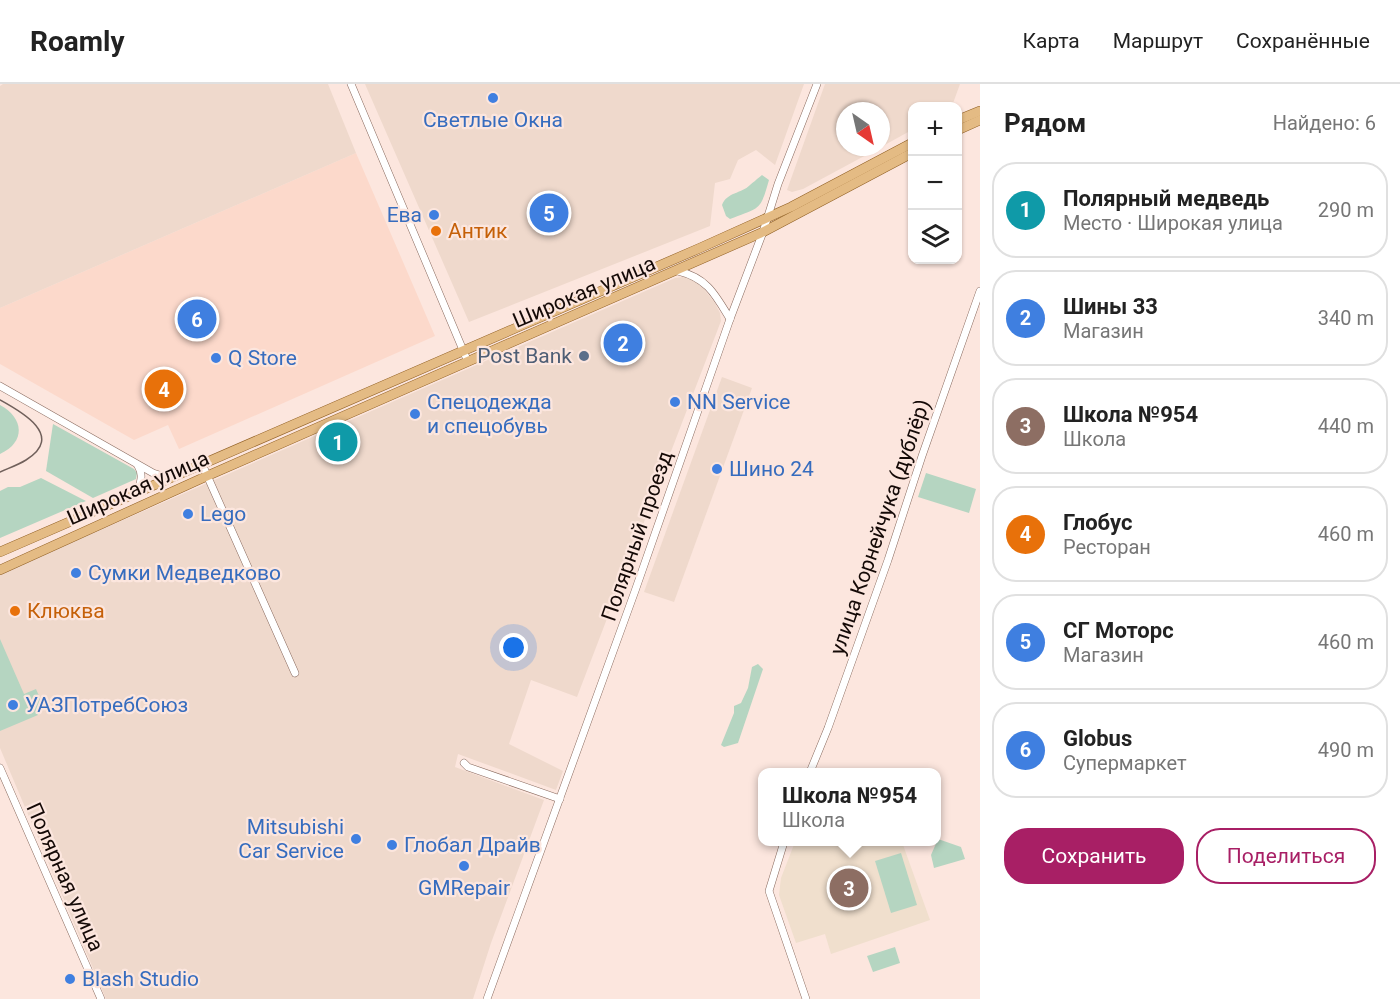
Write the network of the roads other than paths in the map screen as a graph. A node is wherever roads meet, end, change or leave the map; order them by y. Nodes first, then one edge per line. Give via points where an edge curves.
1 (351, 84) edge
2 (817, 84) edge
3 (980, 111) edge
4 (962, 118) edge
5 (980, 120) edge
6 (962, 128) edge
7 (908, 145) edge
8 (908, 155) edge
9 (767, 217) junction
10 (763, 232) junction
11 (674, 259) junction
12 (678, 271) junction
13 (980, 291) edge
14 (730, 319) junction
15 (501, 333) junction
16 (508, 344) junction
17 (463, 349) junction
18 (468, 362) junction
19 (0, 386) edge
20 (137, 464) junction
21 (202, 464) junction
22 (207, 476) junction
23 (170, 478) junction
24 (123, 498) junction
25 (0, 552) edge
26 (0, 570) edge
27 (295, 673) dead end
28 (464, 763) dead end
29 (0, 768) edge
30 (812, 768) edge
31 (560, 799) junction
32 (783, 846) edge
33 (101, 999) edge
34 (487, 999) edge
35 (806, 999) edge

1 - 17 street
2 - 9 street, Полярный проезд
3 - 4 main road
5 - 6 main road
7 - 9 main road, Широкая улица
8 - 10 main road, Широкая улица
9 - 10 street, Полярный проезд
9 - 11 main road, Широкая улица
10 - 12 main road, Широкая улица
10 - 14 street, Полярный проезд
11 - 12 main road via 680,262
11 - 15 main road, Широкая улица
12 - 14 street via 701,279
12 - 16 main road, Широкая улица
13 - 30 street, улица Корнейчука (дублёр)
14 - 31 street, Полярный проезд
15 - 16 main road via 497,340
15 - 17 main road, Широкая улица
16 - 18 main road, Широкая улица
17 - 18 street
17 - 21 main road, Широкая улица
18 - 22 main road, Широкая улица
19 - 20 street
20 - 23 street
20 - 24 street via 142,472 139,488
21 - 22 street
21 - 23 main road, Широкая улица
22 - 26 main road, Широкая улица
22 - 27 street
23 - 24 main road, Широкая улица
24 - 25 main road, Широкая улица
28 - 31 street
29 - 33 street, Полярная улица
31 - 34 street, Полярный проезд
32 - 35 street via 769,891

